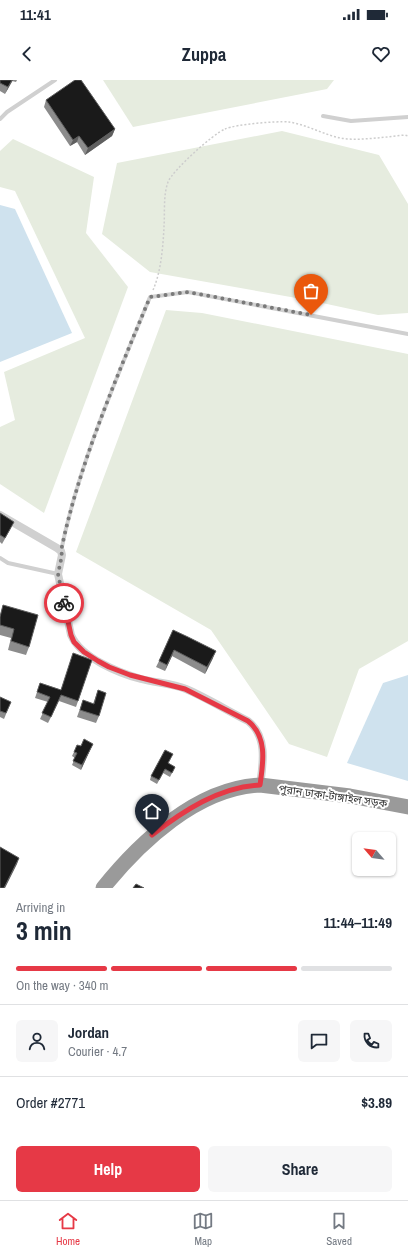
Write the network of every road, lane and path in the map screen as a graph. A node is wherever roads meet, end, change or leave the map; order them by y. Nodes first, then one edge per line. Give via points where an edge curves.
1 (55, 80) edge
2 (323, 116) dead end
3 (408, 117) edge
4 (0, 119) edge
5 (408, 136) edge
6 (150, 297) junction
7 (408, 334) edge
8 (0, 515) edge
9 (61, 551) junction
10 (0, 558) edge
11 (58, 574) junction
12 (260, 785) junction
13 (408, 807) edge
14 (103, 888) edge

1 - 4 lane
2 - 3 lane via 351,120
5 - 6 path via 346,138 288,122 258,123 225,129 192,153 168,181 159,264
6 - 7 lane via 188,292
6 - 9 lane via 99,424
8 - 9 street
9 - 11 street
10 - 11 lane via 8,563
11 - 12 street via 71,635 84,652 120,672 185,689 255,726 264,762
12 - 13 highway, পুরান ঢাকা-টাঙ্গাইল সড়ক via 350,796
12 - 14 highway, পুরান ঢাকা-টাঙ্গাইল সড়ক via 245,786 212,797 166,824 137,849

